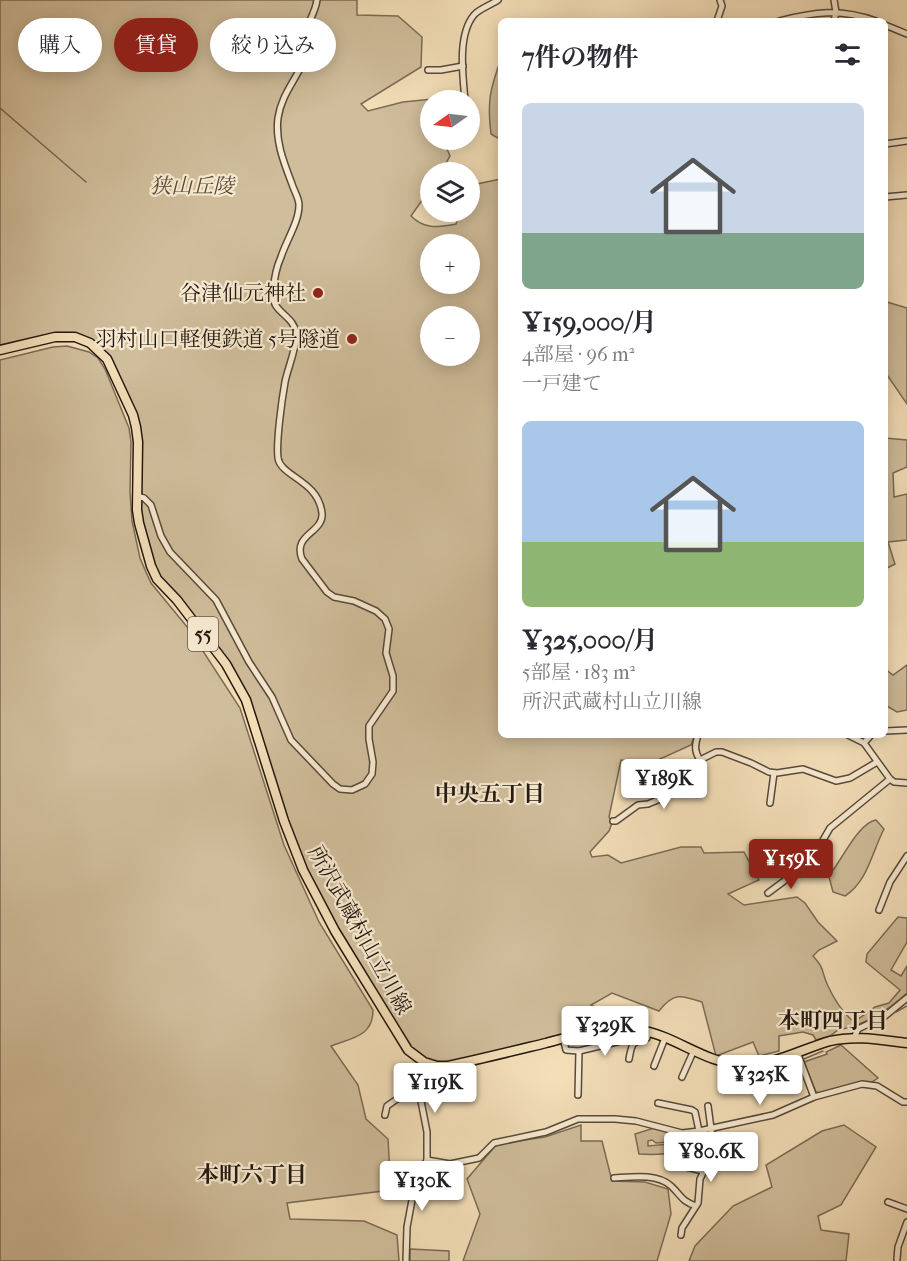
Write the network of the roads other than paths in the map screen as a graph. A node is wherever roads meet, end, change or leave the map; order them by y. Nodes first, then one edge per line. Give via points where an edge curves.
1 (317, 0) edge
2 (498, 0) edge
3 (720, 0) edge
4 (834, 0) edge
5 (836, 12) junction
6 (718, 18) edge
7 (791, 18) edge
8 (835, 18) edge
9 (866, 18) edge
10 (888, 26) edge
11 (907, 34) edge
12 (463, 66) junction
13 (428, 70) dead end
14 (464, 90) edge
15 (907, 141) edge
16 (888, 144) edge
17 (907, 195) edge
18 (888, 197) edge
19 (0, 350) edge
20 (137, 496) junction
21 (907, 730) edge
22 (888, 731) edge
23 (697, 738) edge
24 (854, 738) edge
25 (868, 738) edge
26 (864, 743) junction
27 (700, 760) junction
28 (877, 762) junction
29 (774, 773) junction
30 (890, 779) junction
31 (907, 783) edge
32 (770, 803) dead end
33 (613, 821) dead end
34 (907, 856) edge
35 (768, 893) dead end
36 (879, 910) dead end
37 (907, 998) edge
38 (631, 1029) junction
39 (648, 1032) junction
40 (563, 1038) junction
41 (665, 1038) junction
42 (854, 1038) junction
43 (907, 1044) edge
44 (694, 1050) junction
45 (579, 1051) junction
46 (797, 1052) junction
47 (629, 1059) dead end
48 (437, 1066) junction
49 (654, 1066) dead end
50 (682, 1077) dead end
51 (421, 1092) junction
52 (578, 1095) dead end
53 (814, 1097) junction
54 (907, 1102) edge
55 (658, 1103) dead end
56 (708, 1106) dead end
57 (385, 1116) dead end
58 (711, 1129) junction
59 (699, 1131) junction
60 (427, 1160) junction
61 (678, 1165) dead end
62 (703, 1171) junction
63 (614, 1178) dead end
64 (888, 1202) dead end
65 (696, 1206) junction
66 (907, 1209) edge
67 (907, 1222) edge
68 (681, 1235) dead end
69 (897, 1259) dead end
70 (406, 1261) edge

1 - 20 street via 304,36 304,62 284,96 278,123 280,150 299,205 279,262 272,298 275,307 294,326 296,337 285,382 278,457 284,469 312,490 322,512 318,525 300,543 302,558 327,592 376,611 389,629 386,654 394,687 369,726 373,769 364,784 352,790 336,787 298,749 216,600 171,552 151,505
2 - 12 street via 474,14 464,39
3 - 6 street
4 - 5 street
5 - 7 street
5 - 8 street
5 - 9 street
10 - 11 street
12 - 13 street
12 - 14 street
15 - 16 street
17 - 18 street
19 - 20 main road, 所沢武蔵村山立川線 / 55 via 64,336 90,342 99,350 114,373 136,427
20 - 48 main road, 所沢武蔵村山立川線 / 55 via 139,523 158,579 226,664 246,700 284,822 303,870 335,931 408,1050
21 - 22 street
23 - 27 street via 695,748
24 - 26 street
25 - 26 street
26 - 28 street
27 - 29 street via 719,752
27 - 33 street via 660,799
28 - 29 street via 841,781 803,769
28 - 30 street
29 - 32 street
30 - 31 street
30 - 35 street via 825,833 811,861
34 - 36 street via 890,882
37 - 42 street via 885,1016 862,1026
38 - 39 main road
38 - 40 main road via 603,1029
38 - 45 street via 629,1039
39 - 41 main road
39 - 47 street via 647,1038 634,1041
40 - 45 street via 566,1050
40 - 48 main road
41 - 44 main road
41 - 49 street
42 - 43 main road
42 - 46 main road
44 - 46 main road via 744,1065
44 - 50 street
45 - 52 street
46 - 53 street
48 - 51 street
51 - 57 street via 397,1099 387,1106
51 - 60 street via 428,1132
53 - 54 street via 869,1084
53 - 58 street via 778,1114
55 - 59 street via 695,1112
56 - 58 street
58 - 59 street
58 - 62 street via 714,1151
59 - 60 street via 682,1133 647,1123 578,1119 546,1132 494,1143 479,1158 450,1164
60 - 70 street via 416,1184 407,1227
61 - 62 street
62 - 65 street
63 - 65 street via 665,1181 683,1201
64 - 66 street
65 - 68 street
67 - 69 street

